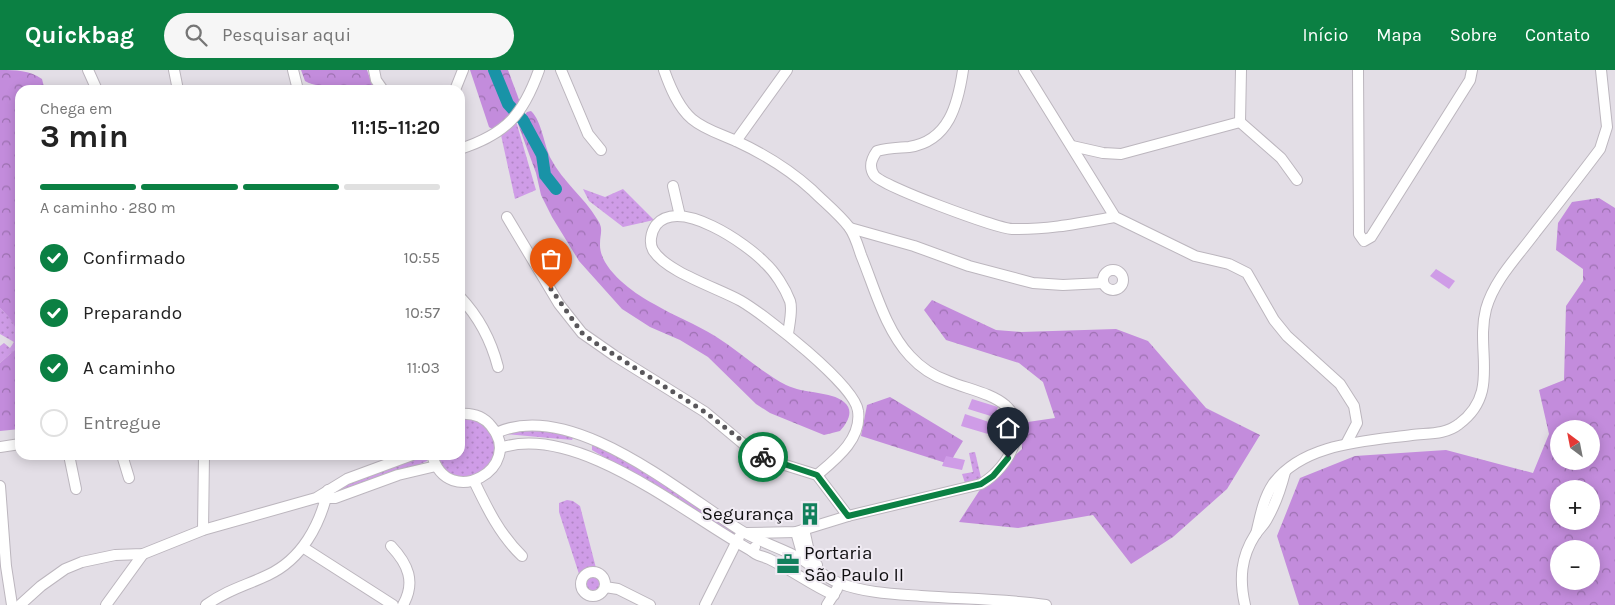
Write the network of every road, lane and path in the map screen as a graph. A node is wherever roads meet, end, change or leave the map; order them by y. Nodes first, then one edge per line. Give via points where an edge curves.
1 (88, 70) edge
2 (174, 70) edge
3 (293, 70) edge
4 (374, 70) edge
5 (463, 70) edge
6 (539, 70) edge
7 (561, 70) edge
8 (664, 70) edge
9 (787, 70) edge
10 (964, 70) edge
11 (1024, 70) edge
12 (1242, 70) edge
13 (1358, 70) edge
14 (1472, 70) edge
15 (1601, 70) edge
16 (93, 85) edge
17 (177, 85) edge
18 (297, 85) edge
19 (380, 85) edge
20 (457, 85) edge
21 (1240, 122) junction
22 (736, 141) junction
23 (1072, 146) junction
24 (465, 147) edge
25 (601, 150) dead end
26 (1297, 180) dead end
27 (673, 186) dead end
28 (680, 216) junction
29 (508, 217) dead end
30 (1115, 217) junction
31 (1360, 218) junction
32 (1377, 226) junction
33 (850, 228) junction
34 (1104, 283) dead end
35 (465, 304) edge
36 (788, 334) junction
37 (498, 367) dead end
38 (465, 414) edge
39 (1357, 423) junction
40 (496, 433) junction
41 (585, 435) junction
42 (1365, 441) junction
43 (1346, 444) junction
44 (15, 445) edge
45 (0, 447) edge
46 (500, 448) junction
47 (580, 452) junction
48 (70, 460) edge
49 (124, 460) edge
50 (204, 460) edge
51 (398, 460) edge
52 (434, 460) edge
53 (436, 466) junction
54 (817, 475) junction
55 (129, 478) dead end
56 (474, 481) junction
57 (0, 486) edge
58 (76, 489) dead end
59 (323, 495) junction
60 (848, 516) junction
61 (203, 530) junction
62 (800, 531) junction
63 (744, 532) junction
64 (763, 540) junction
65 (736, 542) junction
66 (391, 546) dead end
67 (304, 548) junction
68 (753, 552) junction
69 (143, 554) junction
70 (522, 556) dead end
71 (807, 559) junction
72 (836, 582) junction
73 (603, 590) junction
74 (834, 595) junction
75 (12, 605) edge
76 (20, 605) edge
77 (106, 605) edge
78 (206, 605) edge
79 (393, 605) edge
80 (403, 605) edge
81 (603, 605) edge
82 (650, 605) edge
83 (704, 605) edge
84 (828, 605) edge
85 (1046, 605) edge
86 (1245, 605) edge

1 - 16 street
2 - 17 street
3 - 18 street
4 - 19 street
5 - 20 street
6 - 24 street via 532,89 513,120 494,135
7 - 25 street via 588,134
8 - 22 street via 670,86 692,118 707,129
9 - 22 street
10 - 30 street via 955,110 943,129 922,143 877,151 872,158 874,176 899,190 986,224 1010,229 1052,228
11 - 23 street
12 - 21 street
13 - 31 street
14 - 32 street via 1470,80
15 - 42 street via 1606,134 1600,149 1492,292 1483,326 1484,384 1478,405 1449,430
21 - 23 street via 1121,154
21 - 26 street via 1281,158
22 - 33 street via 796,177
23 - 30 street
27 - 28 street
28 - 36 street via 712,225 748,247 766,264 790,302
28 - 36 street via 666,218 653,230 652,249 660,258 690,277 741,301
29 - 54 street via 559,304 582,333 705,412 746,447 766,459
30 - 39 street via 1195,256 1229,264 1247,273 1287,336 1340,384 1354,406
31 - 32 street
31 - 32 street via 1359,234 1364,241 1371,237
33 - 34 street via 969,266 1033,282 1063,285
33 - 60 street via 896,339 910,356 934,375 1006,404 1017,431 1008,458 993,476 981,484
35 - 37 street via 486,333
36 - 54 street via 847,392 858,410 854,436 841,454
38 - 40 street via 483,418
39 - 42 street
39 - 43 street
40 - 41 street via 507,428 541,426
40 - 46 street
41 - 47 street
41 - 63 street via 649,470
42 - 43 street
43 - 86 street via 1306,459 1286,471 1267,520 1244,559 1240,577
44 - 45 street
46 - 47 street via 513,444 546,443
46 - 56 street via 497,462 491,470
47 - 65 street via 648,488
48 - 58 street
49 - 55 street
50 - 61 street
51 - 59 street via 347,479
52 - 53 street
53 - 56 street via 452,479
53 - 59 street via 398,475 335,498
54 - 60 street
56 - 70 street via 495,521
57 - 75 street
59 - 61 street
59 - 67 street
60 - 62 street
61 - 69 street
62 - 63 street
62 - 71 street
63 - 64 street
63 - 65 street
64 - 68 street
64 - 71 street via 779,544
64 - 72 street via 818,576
65 - 68 street
65 - 83 street
66 - 80 street via 405,562 411,582
67 - 78 street via 270,574 233,588
67 - 79 street
68 - 74 street via 773,558
69 - 76 street via 115,555 65,569
69 - 77 street
71 - 72 street
72 - 74 street
72 - 85 street via 872,592
73 - 73 street via 603,578 598,574 585,575 581,582 585,593 590,596
73 - 81 street
73 - 82 street via 618,589
74 - 84 street

